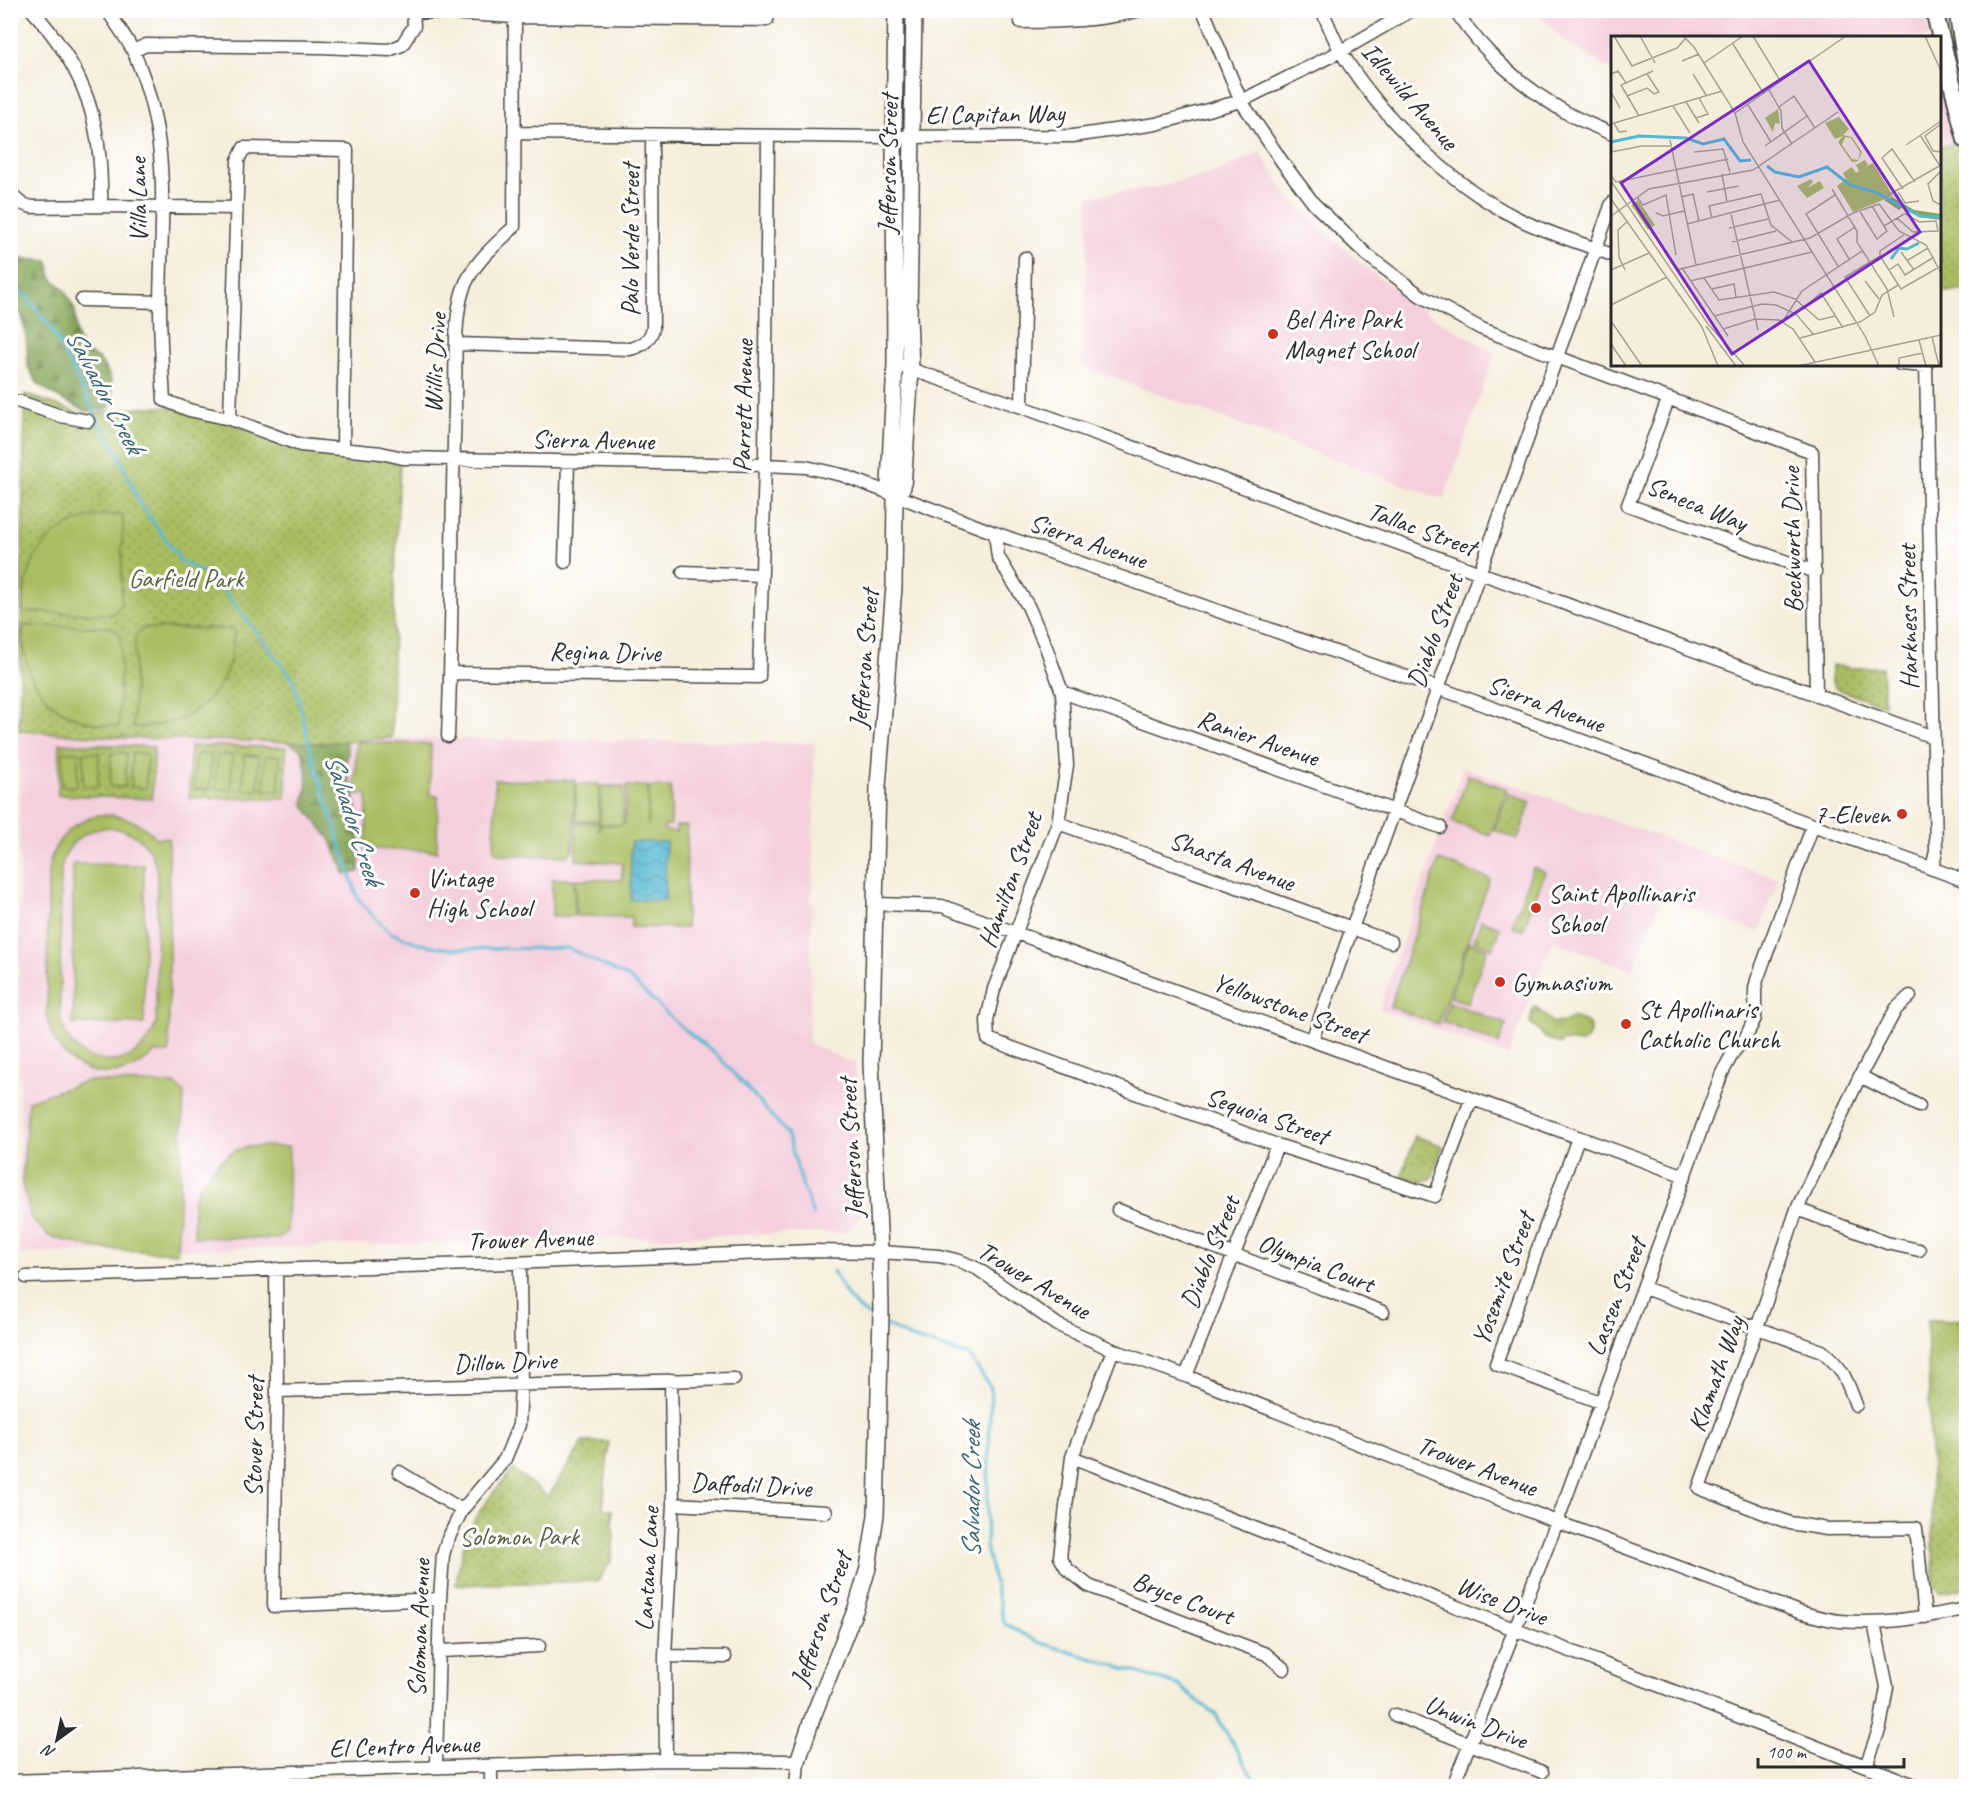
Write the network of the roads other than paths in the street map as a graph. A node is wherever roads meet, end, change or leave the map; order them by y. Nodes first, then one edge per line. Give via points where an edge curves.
1 (32, 10) edge
2 (107, 10) edge
3 (896, 10) edge
4 (914, 10) edge
5 (1021, 10) edge
6 (1140, 10) edge
7 (1203, 10) edge
8 (1322, 10) edge
9 (1412, 10) edge
10 (1455, 10) edge
11 (1934, 10) edge
12 (1957, 10) edge
13 (413, 11) edge
14 (515, 14) edge
15 (767, 15) edge
16 (1940, 36) edge
17 (1941, 38) edge
18 (133, 51) junction
19 (1341, 51) junction
20 (1966, 63) edge
21 (1241, 101) junction
22 (515, 133) junction
23 (1611, 134) edge
24 (652, 135) junction
25 (768, 136) junction
26 (894, 137) junction
27 (912, 137) junction
28 (1966, 140) edge
29 (10, 188) edge
30 (101, 206) junction
31 (1611, 206) edge
32 (163, 207) junction
33 (236, 208) junction
34 (1596, 249) junction
35 (1611, 255) edge
36 (1025, 258) dead end
37 (82, 300) dead end
38 (160, 302) junction
39 (457, 344) junction
40 (1557, 358) junction
41 (895, 364) junction
42 (1926, 366) edge
43 (911, 369) junction
44 (164, 400) joint
45 (1668, 400) junction
46 (15, 401) edge
47 (1022, 408) junction
48 (230, 419) junction
49 (88, 421) dead end
50 (343, 448) junction
51 (453, 460) junction
52 (568, 462) junction
53 (765, 465) junction
54 (895, 494) junction
55 (994, 533) junction
56 (565, 562) dead end
57 (683, 572) dead end
58 (1815, 572) junction
59 (1480, 574) junction
60 (761, 575) junction
61 (451, 673) junction
62 (759, 676) joint
63 (1438, 688) junction
64 (1062, 692) junction
65 (1816, 695) junction
66 (448, 736) dead end
67 (1934, 737) junction
68 (1395, 810) junction
69 (1058, 823) junction
70 (1813, 825) junction
71 (1440, 827) dead end
72 (1932, 869) junction
73 (1966, 882) edge
74 (876, 904) junction
75 (1352, 928) junction
76 (1016, 933) junction
77 (1391, 942) dead end
78 (1910, 996) dead end
79 (988, 1039) joint
80 (1312, 1040) junction
81 (1860, 1076) junction
82 (1472, 1100) junction
83 (1919, 1106) dead end
84 (1578, 1138) junction
85 (1277, 1145) junction
86 (1684, 1176) junction
87 (1797, 1209) junction
88 (1118, 1210) dead end
89 (1919, 1250) dead end
90 (880, 1252) junction
91 (1234, 1255) junction
92 (520, 1263) junction
93 (276, 1269) junction
94 (26, 1277) dead end
95 (1644, 1288) junction
96 (1383, 1312) dead end
97 (1757, 1328) junction
98 (1113, 1350) junction
99 (1186, 1376) junction
100 (734, 1379) dead end
101 (671, 1380) junction
102 (521, 1384) junction
103 (277, 1391) junction
104 (1600, 1402) junction
105 (1856, 1405) dead end
106 (1072, 1457) junction
107 (399, 1472) dead end
108 (673, 1504) junction
109 (462, 1510) junction
110 (826, 1512) dead end
111 (1557, 1522) junction
112 (440, 1599) junction
113 (1966, 1609) edge
114 (1925, 1617) junction
115 (1874, 1623) junction
116 (1516, 1630) junction
117 (539, 1646) dead end
118 (441, 1651) junction
119 (665, 1656) junction
120 (725, 1656) dead end
121 (1284, 1669) dead end
122 (1395, 1715) dead end
123 (1470, 1745) junction
124 (666, 1760) junction
125 (798, 1761) junction
126 (436, 1766) junction
127 (491, 1766) junction
128 (1866, 1766) junction
129 (306, 1772) junction
130 (1542, 1772) dead end
131 (10, 1781) edge
132 (305, 1786) edge
133 (491, 1786) edge
134 (796, 1786) edge
135 (1453, 1786) edge
136 (1917, 1786) edge

1 - 30 street via 67,56 89,102 99,144
2 - 18 street, Villa Lane
3 - 26 main road, Jefferson Street
4 - 27 main road, Jefferson Street
5 - 6 street via 1021,22 1113,18
7 - 21 street, Beckworth Drive
8 - 19 street, Idlewild Avenue
9 - 19 street, El Capitan Way
10 - 23 street via 1496,59 1529,88 1567,113
11 - 16 highway
12 - 20 highway
13 - 14 street
13 - 18 street via 414,26 402,45 390,50 146,45
14 - 15 street
14 - 22 street, Willis Drive
17 - 28 highway
18 - 32 street, Villa Lane via 160,144
19 - 21 street, El Capitan Way
19 - 34 street, Idlewild Avenue via 1415,144 1463,186 1515,217
21 - 27 street, El Capitan Way via 1156,124 1073,136
21 - 40 street, Beckworth Drive via 1314,204 1367,255 1421,296 1482,329
22 - 24 street, El Capitan Way
22 - 39 street, Willis Drive via 514,226 467,279 459,307
24 - 25 street, El Capitan Way
24 - 39 street, Palo Verde Street via 650,337 630,349
25 - 26 street, El Capitan Way
25 - 53 street, Parrett Avenue
26 - 27 street, El Capitan Way
26 - 41 main road, Jefferson Street
27 - 43 main road, Jefferson Street
29 - 30 street via 15,199 32,207
30 - 32 street
31 - 34 street, Diablo Street
32 - 33 street
32 - 38 street, Villa Lane
33 - 48 street
33 - 50 street via 238,160 244,148 348,150
34 - 35 street, Idlewild Avenue
34 - 40 street, Diablo Street
36 - 47 street
37 - 38 street
38 - 44 street, Villa Lane
39 - 51 street, Willis Drive
40 - 45 street, Beckworth Drive
40 - 59 street, Diablo Street
41 - 43 street, Tallac Street
41 - 54 main road, Jefferson Street via 889,484
42 - 67 street, Harkness Street
43 - 47 street, Tallac Street
43 - 54 main road, Jefferson Street via 903,487
44 - 48 street, Sierra Avenue
45 - 58 street, Beckworth Drive via 1812,453
45 - 58 street, Seneca Way via 1628,505
46 - 49 street
47 - 59 street, Tallac Street
48 - 50 street, Sierra Avenue via 300,445
50 - 51 street, Sierra Avenue via 403,458
51 - 52 street, Sierra Avenue
51 - 61 street, Willis Drive
52 - 53 street, Sierra Avenue
52 - 56 street
53 - 54 street, Sierra Avenue via 825,471
53 - 60 street, Parrett Avenue
54 - 55 street, Sierra Avenue
54 - 74 main road, Jefferson Street via 894,587 878,786
55 - 63 street, Sierra Avenue
55 - 64 street, Hamilton Street via 998,557 1028,606
57 - 60 street
58 - 65 street, Beckworth Drive
59 - 63 street, Diablo Street
59 - 65 street, Tallac Street
60 - 62 street, Parrett Avenue
61 - 62 street, Regina Drive
61 - 66 street, Willis Drive
63 - 68 street, Diablo Street
63 - 70 street, Sierra Avenue
64 - 68 street, Ranier Avenue
64 - 69 street, Hamilton Street via 1066,765
65 - 67 street, Tallac Street
67 - 72 street, Harkness Street via 1936,851
68 - 71 street, Ranier Avenue
68 - 75 street, Diablo Street
69 - 75 street, Shasta Avenue
69 - 76 street, Hamilton Street
70 - 72 street, Sierra Avenue
70 - 86 street, Lassen Street via 1756,980 1755,1018 1728,1060
72 - 73 street, Sierra Avenue
74 - 76 street, Yellowstone Street via 942,906
74 - 90 main road, Jefferson Street via 872,1064
75 - 77 street, Shasta Avenue
75 - 80 street, Diablo Street
76 - 79 street, Hamilton Street via 994,989 987,1020
76 - 80 street, Yellowstone Street
78 - 81 street, Klamath Way via 1896,1009
79 - 85 street, Sequoia Street
80 - 82 street, Yellowstone Street
81 - 83 street
81 - 87 street, Klamath Way
82 - 84 street, Yellowstone Street
82 - 85 street, Sequoia Street via 1435,1196
84 - 86 street, Yellowstone Street
84 - 104 street, Yosemite Street via 1496,1365
85 - 91 street, Diablo Street
86 - 95 street, Lassen Street
87 - 89 street via 1887,1243
87 - 97 street, Klamath Way
88 - 91 street, Olympia Court
90 - 92 street, Trower Avenue via 648,1256
90 - 98 street, Trower Avenue via 960,1260 1058,1325
90 - 125 main road, Jefferson Street via 876,1515 868,1568
91 - 96 street, Olympia Court
91 - 99 street, Diablo Street
92 - 93 street, Trower Avenue
92 - 102 street, Solomon Avenue
93 - 94 street, Trower Avenue
93 - 103 street, Stover Street
95 - 97 street
95 - 104 street, Lassen Street
97 - 105 street via 1822,1351 1837,1364
97 - 114 street, Klamath Way via 1700,1488 1790,1523 1827,1529 1916,1528
98 - 99 street, Trower Avenue
98 - 106 street
99 - 111 street, Trower Avenue
100 - 101 street, Dillon Drive
101 - 102 street, Dillon Drive
101 - 108 street, Lantana Lane
102 - 103 street, Dillon Drive
102 - 109 street, Solomon Avenue via 519,1425 505,1459
103 - 112 street, Stover Street via 274,1606
104 - 111 street, Lassen Street
106 - 116 street, Wise Drive
106 - 121 street, Bryce Court via 1060,1557 1067,1569 1089,1586 1266,1654
107 - 109 street
108 - 110 street, Daffodil Drive
108 - 119 street, Lantana Lane
109 - 112 street, Solomon Avenue via 443,1555
111 - 115 street, Trower Avenue via 1799,1612 1838,1621
111 - 116 street, Lassen Street
112 - 118 street, Solomon Avenue
113 - 114 street, Trower Avenue
114 - 115 street, Trower Avenue
115 - 128 street via 1887,1687 1880,1727
116 - 123 street, Lassen Street
116 - 128 street, Wise Drive
117 - 118 street
118 - 126 street, Solomon Avenue
119 - 120 street
119 - 124 street, Lantana Lane
122 - 123 street, Unwin Drive
123 - 130 street, Unwin Drive
123 - 135 street, Lassen Street
124 - 125 street, El Centro Avenue
124 - 127 street, El Centro Avenue
125 - 134 street, Jefferson Street
126 - 127 street, El Centro Avenue
126 - 129 street, El Centro Avenue
127 - 133 street
128 - 136 street, Wise Drive
129 - 131 street, El Centro Avenue
129 - 132 street

